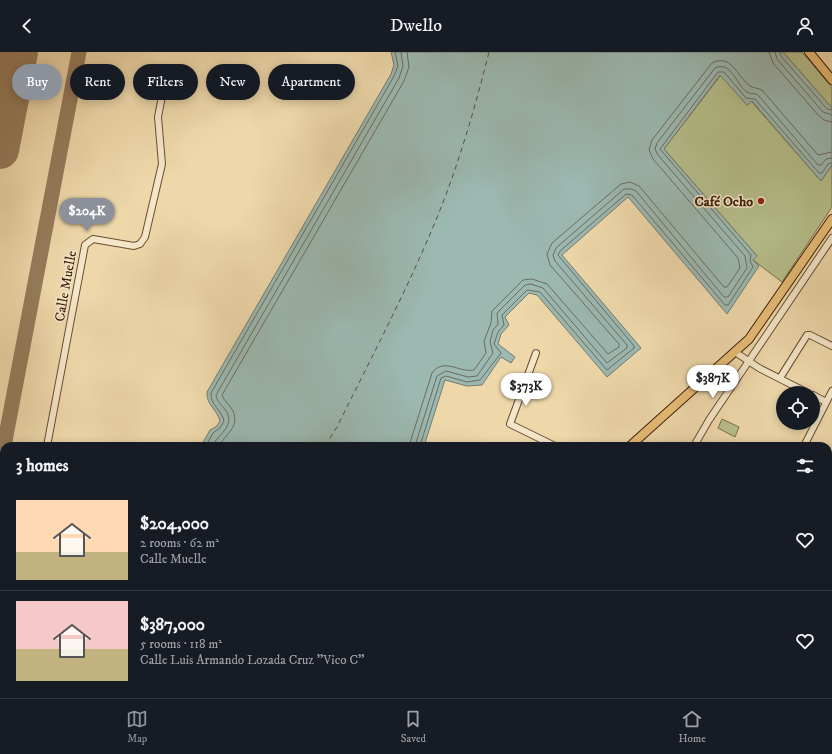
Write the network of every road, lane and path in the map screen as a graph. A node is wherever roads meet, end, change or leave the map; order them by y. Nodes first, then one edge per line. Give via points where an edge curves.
1 (809, 52) edge
2 (832, 80) edge
3 (161, 100) edge
4 (832, 219) edge
5 (832, 238) edge
6 (832, 346) edge
7 (735, 352) junction
8 (536, 353) dead end
9 (749, 362) junction
10 (780, 378) junction
11 (795, 386) edge
12 (832, 391) edge
13 (820, 399) edge
14 (826, 402) junction
15 (47, 442) edge
16 (547, 442) edge
17 (634, 442) edge
18 (696, 442) edge
19 (806, 442) edge

1 - 2 main road
3 - 15 street, Calle Muelle via 158,116 162,164 145,237 140,244 134,246 93,239 85,245
4 - 7 main road via 749,339
5 - 9 street
6 - 10 street via 806,335
7 - 9 street
7 - 17 main road
8 - 16 street via 510,424
9 - 10 street
9 - 18 street
10 - 11 street
12 - 14 street
13 - 14 street
14 - 19 street

